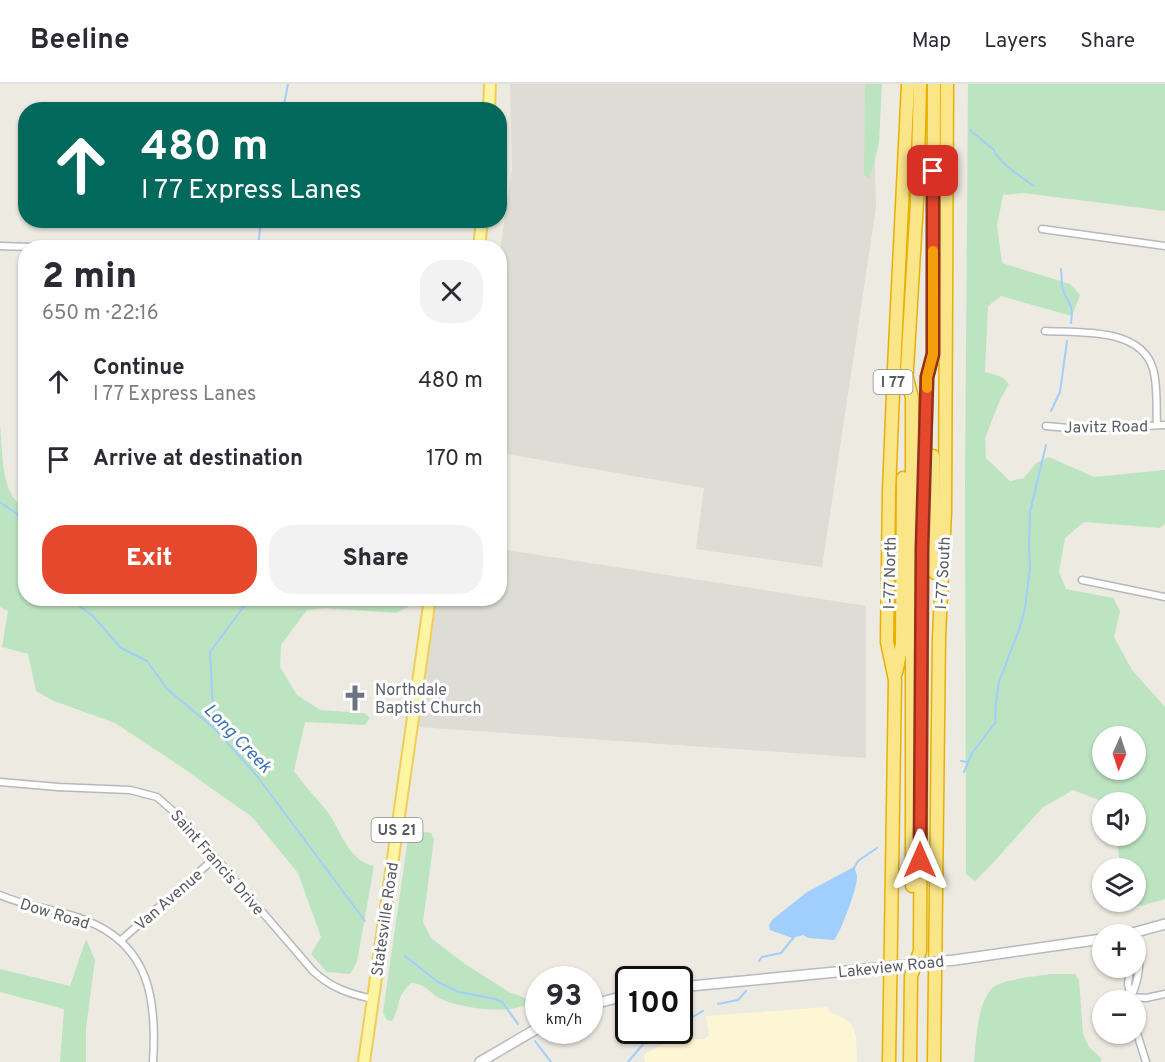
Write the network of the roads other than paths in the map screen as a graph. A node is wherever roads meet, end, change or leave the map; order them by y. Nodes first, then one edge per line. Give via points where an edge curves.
1 (490, 84) edge
2 (908, 84) edge
3 (920, 84) edge
4 (934, 84) edge
5 (947, 84) edge
6 (489, 102) edge
7 (1042, 229) dead end
8 (0, 246) edge
9 (1165, 246) edge
10 (18, 247) edge
11 (1045, 331) dead end
12 (933, 354) junction
13 (907, 378) junction
14 (1157, 425) junction
15 (1165, 425) edge
16 (1046, 426) dead end
17 (1082, 580) dead end
18 (1165, 597) edge
19 (429, 606) edge
20 (939, 637) junction
21 (895, 680) junction
22 (0, 782) edge
23 (215, 858) junction
24 (0, 895) edge
25 (1165, 924) edge
26 (1146, 930) edge
27 (916, 932) junction
28 (1092, 940) edge
29 (120, 941) junction
30 (915, 964) junction
31 (693, 986) edge
32 (1165, 994) edge
33 (915, 996) junction
34 (1146, 998) edge
35 (373, 999) junction
36 (525, 1036) edge
37 (1140, 1044) edge
38 (153, 1062) edge
39 (364, 1062) edge
40 (480, 1062) edge
41 (889, 1062) edge
42 (910, 1062) edge
43 (918, 1062) edge
44 (934, 1062) edge
45 (1146, 1062) edge

1 - 6 main road
2 - 21 highway, I-77 North / I 77 via 890,491 887,642
3 - 13 highway, I 77
4 - 12 highway, I 77
5 - 20 highway, I-77 South / I 77 via 945,512
7 - 9 street
8 - 10 street
11 - 14 street via 1115,336 1140,349 1154,371
12 - 20 highway, I 77 via 933,532
12 - 27 highway via 927,377 922,537
13 - 21 highway, I 77 via 902,644
13 - 27 highway via 912,398
14 - 15 street, Javitz Road
14 - 16 street, Javitz Road via 1080,429
17 - 18 street
19 - 35 main road, Statesville Road / US 21
20 - 44 highway, I-77 South / I 77
21 - 41 highway, I-77 North / I 77
22 - 23 street, Saint Francis Drive via 149,794 170,807
23 - 29 street, Van Avenue
23 - 35 street, Saint Francis Drive via 322,979 340,990
24 - 29 street, Dow Road via 85,920
25 - 26 main road
27 - 30 highway via 920,951
28 - 30 main road, Lakeview Road, bridge
29 - 38 street, Dow Road via 135,959 150,990
30 - 31 main road, Lakeview Road, bridge
30 - 33 highway via 919,976
32 - 34 street
33 - 42 highway
33 - 43 highway
35 - 39 main road, Statesville Road / US 21
36 - 40 main road
37 - 45 street

